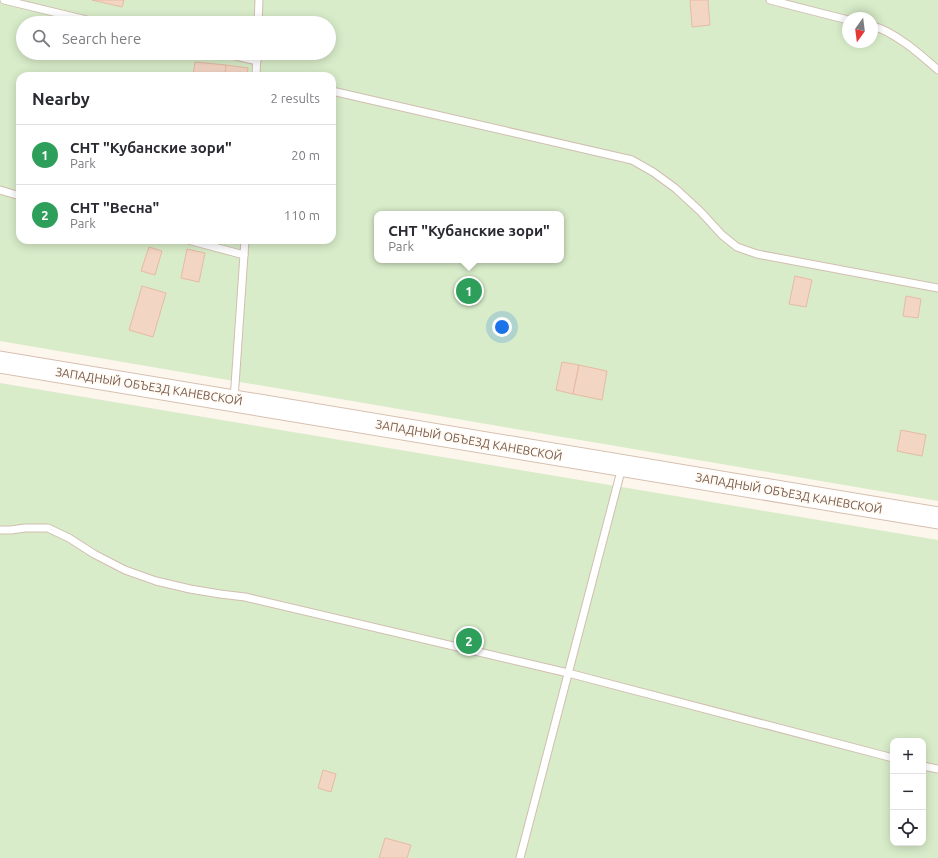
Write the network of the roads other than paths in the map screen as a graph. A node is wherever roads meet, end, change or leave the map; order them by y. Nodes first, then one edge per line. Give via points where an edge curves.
1 (4, 0) edge
2 (259, 0) edge
3 (770, 0) edge
4 (70, 16) edge
5 (258, 16) edge
6 (842, 18) edge
7 (878, 28) edge
8 (253, 60) edge
9 (257, 61) joint
10 (938, 70) edge
11 (256, 72) edge
12 (336, 92) edge
13 (0, 190) edge
14 (16, 195) edge
15 (203, 244) edge
16 (245, 244) edge
17 (244, 255) junction
18 (938, 288) edge
19 (0, 362) edge
20 (234, 400) junction
21 (623, 466) junction
22 (938, 518) edge
23 (0, 530) edge
24 (568, 673) junction
25 (890, 757) edge
26 (926, 767) edge
27 (938, 769) edge
28 (520, 858) edge

1 - 4 lane
2 - 5 lane
3 - 6 lane
7 - 10 lane via 899,38
8 - 9 lane
9 - 11 lane
12 - 18 lane via 632,160 675,188 737,247 764,256
13 - 14 lane
15 - 17 lane
16 - 17 lane
17 - 20 lane
19 - 20 main road, ЗАПАДНЫЙ ОБЪЕЗД КАНЕВСКОЙ
20 - 21 main road, ЗАПАДНЫЙ ОБЪЕЗД КАНЕВСКОЙ
21 - 22 main road, ЗАПАДНЫЙ ОБЪЕЗД КАНЕВСКОЙ
21 - 24 lane
23 - 24 lane via 48,528 125,570 156,581 245,597
24 - 25 lane
24 - 28 lane
26 - 27 lane

